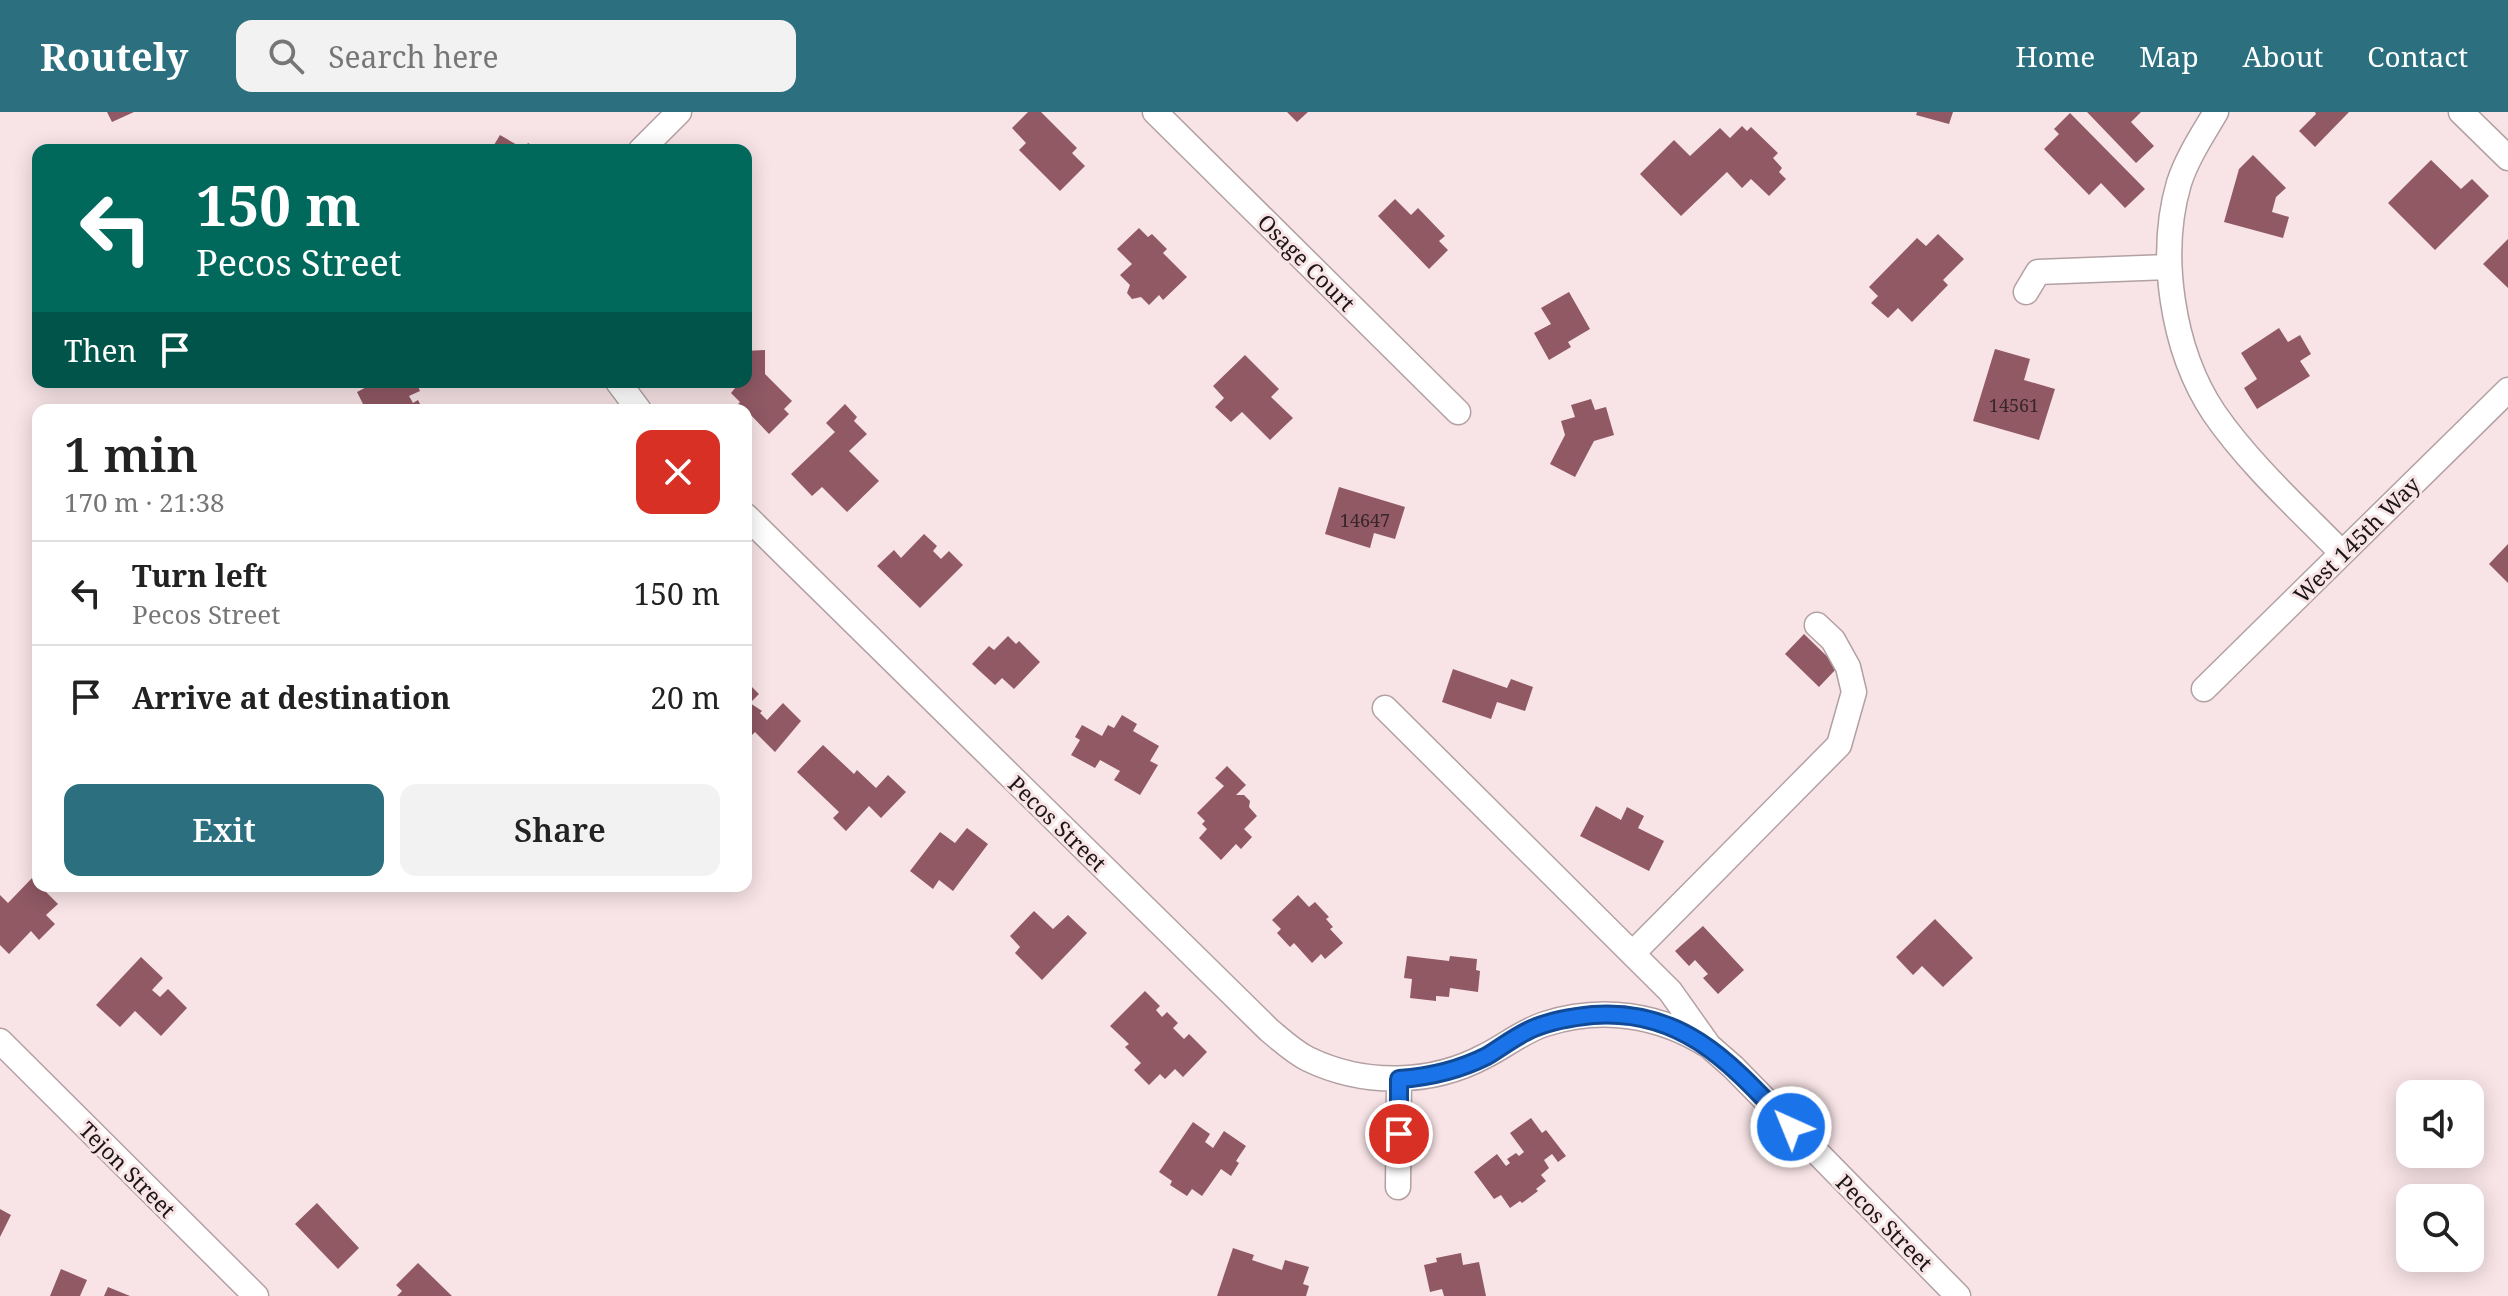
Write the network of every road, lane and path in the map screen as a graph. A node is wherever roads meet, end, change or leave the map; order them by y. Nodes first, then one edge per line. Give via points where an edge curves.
1 (679, 112) edge
2 (1155, 112) edge
3 (2216, 112) edge
4 (2461, 112) edge
5 (647, 144) edge
6 (2508, 158) edge
7 (2168, 267) junction
8 (2026, 292) dead end
9 (2508, 391) edge
10 (1458, 412) dead end
11 (752, 522) edge
12 (2342, 553) junction
13 (1817, 625) dead end
14 (2204, 689) dead end
15 (1385, 708) dead end
16 (1633, 953) junction
17 (0, 1041) edge
18 (1709, 1046) junction
19 (1399, 1079) junction
20 (1398, 1187) dead end
21 (256, 1296) edge
22 (1958, 1296) edge

1 - 5 street
2 - 10 street, Osage Court
3 - 7 street via 2180,182
4 - 6 street
7 - 8 street via 2038,272
7 - 12 street via 2179,332 2212,410 2262,471
9 - 12 street, West 145th Way
11 - 19 street, Pecos Street via 1269,1030 1306,1058 1336,1071
12 - 14 street, West 145th Way
13 - 16 street via 1848,667 1854,692 1839,745
15 - 16 street, Pecos Street
16 - 18 street, Pecos Street via 1670,991
17 - 21 street, Tejon Street
18 - 19 street, Pecos Street via 1642,1017 1576,1017 1531,1029 1450,1071
18 - 22 street, Pecos Street
19 - 20 street

